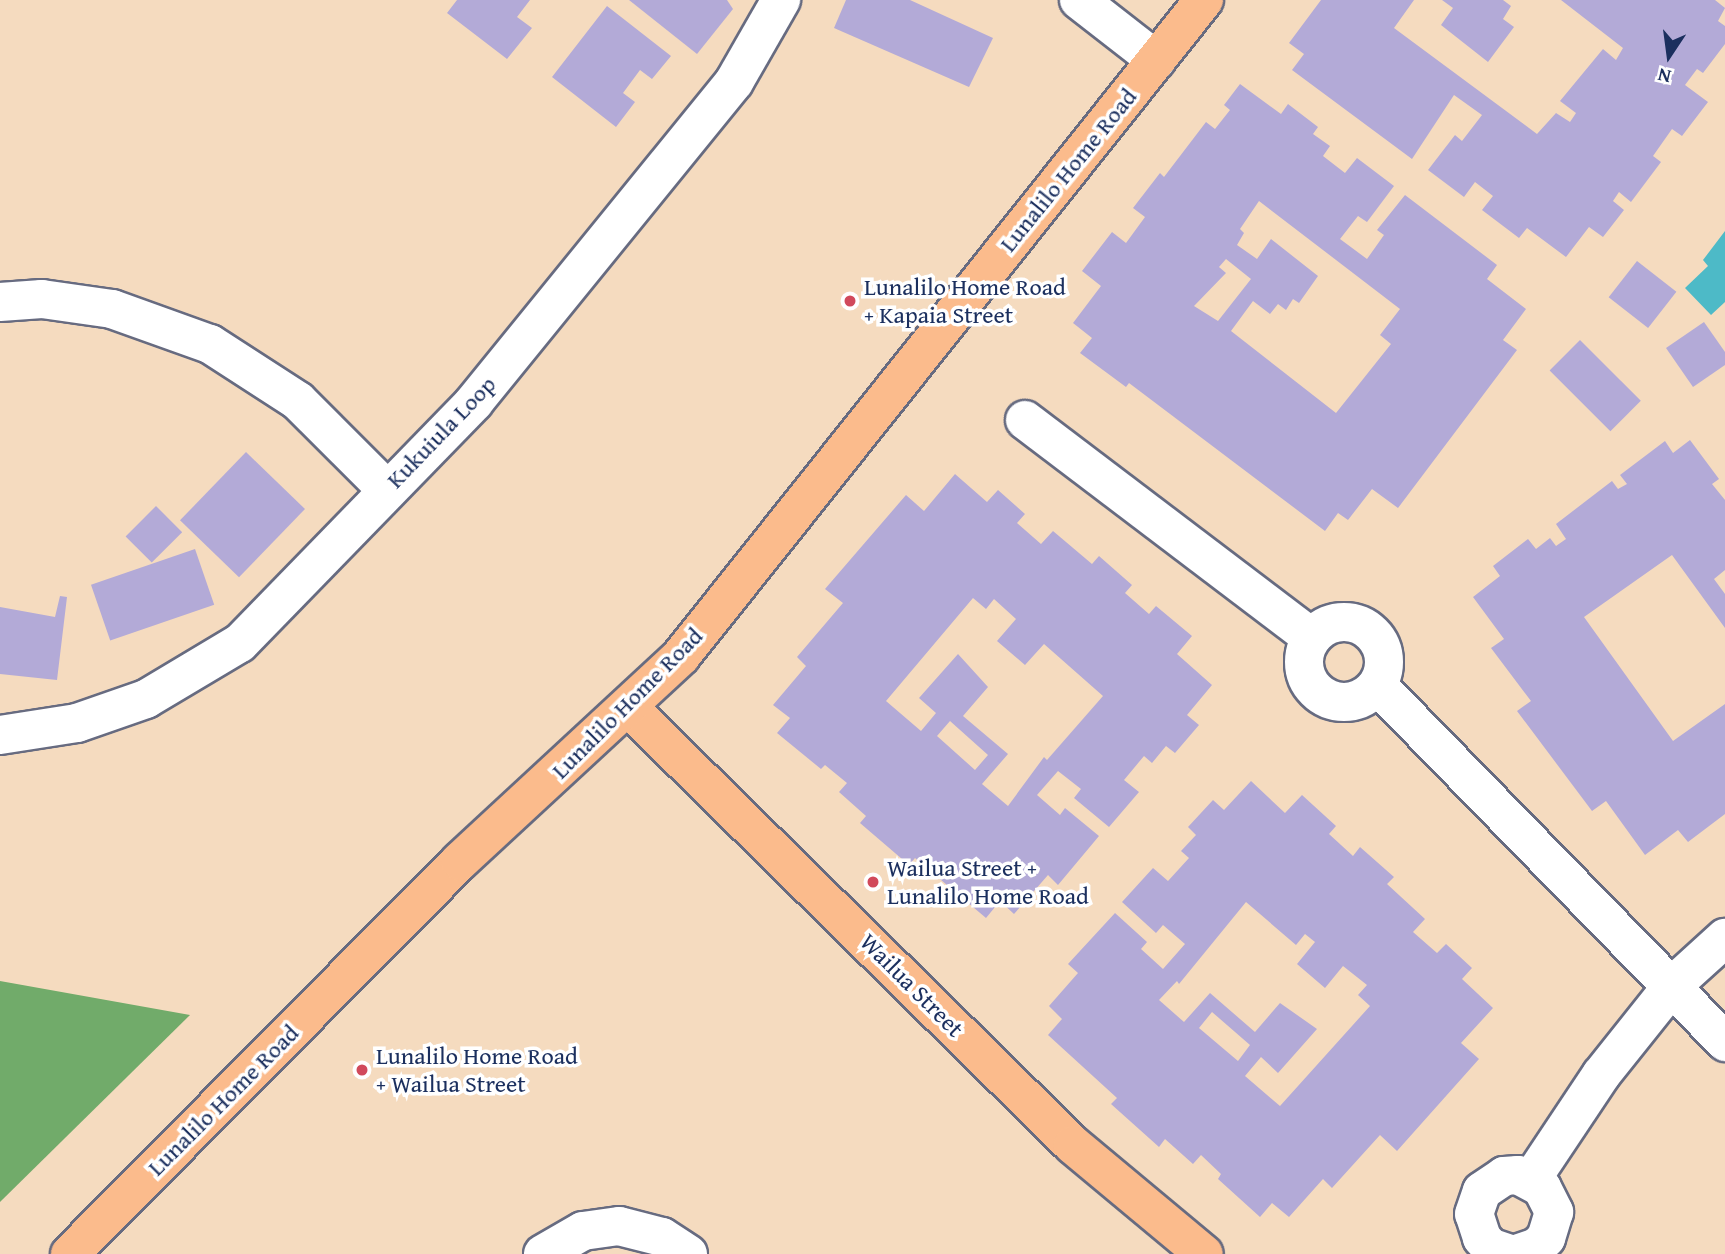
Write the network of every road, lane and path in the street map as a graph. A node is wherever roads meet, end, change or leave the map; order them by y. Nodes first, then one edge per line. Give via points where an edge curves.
1 (781, 0) edge
2 (1079, 0) edge
3 (1204, 0) edge
4 (1156, 60) junction
5 (0, 302) edge
6 (1025, 420) dead end
7 (386, 489) junction
8 (1312, 638) junction
9 (1377, 685) junction
10 (628, 707) junction
11 (0, 735) edge
12 (1725, 938) edge
13 (1672, 986) junction
14 (1725, 1042) edge
15 (1531, 1180) junction
16 (1504, 1253) edge
17 (69, 1254) edge
18 (543, 1254) edge
19 (688, 1254) edge
20 (1204, 1254) edge

1 - 7 street, Kukuiula Loop via 755,50 725,92 474,402
2 - 4 street
3 - 4 main road, Lunalilo Home Road
4 - 10 main road, Lunalilo Home Road via 681,656
5 - 7 street via 42,299 111,309 210,344 298,401
6 - 8 street
7 - 11 street, Kukuiula Loop via 240,643 210,664 112,712
8 - 9 street via 1335,623 1362,627 1381,646 1384,660
8 - 9 street via 1306,650 1306,674 1321,694 1332,700 1357,700
9 - 13 street
10 - 17 main road, Lunalilo Home Road via 460,861
10 - 20 main road, Wailua Street via 1073,1145
12 - 13 street
13 - 14 street
13 - 15 street via 1601,1074
15 - 16 street via 1550,1199 1552,1226 1538,1247
15 - 16 street via 1504,1176 1482,1191 1474,1214 1476,1227
18 - 19 street via 583,1231 619,1226 662,1237

